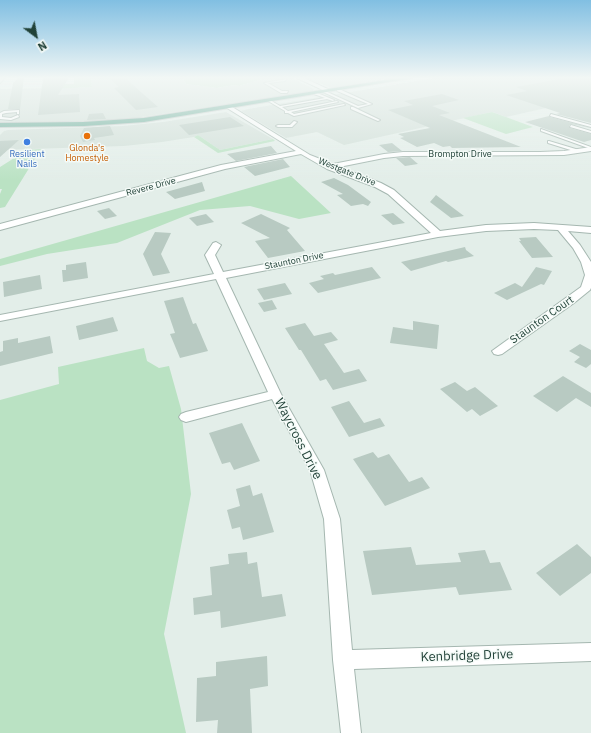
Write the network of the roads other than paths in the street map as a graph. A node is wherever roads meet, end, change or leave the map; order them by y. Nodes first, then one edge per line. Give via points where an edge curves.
1 (5, 112) edge
2 (192, 112) edge
3 (237, 112) edge
4 (286, 112) edge
5 (308, 112) edge
6 (361, 112) edge
7 (18, 115) edge
8 (551, 115) dead end
9 (379, 120) dead end
10 (295, 122) dead end
11 (278, 126) dead end
12 (570, 126) dead end
13 (591, 126) edge
14 (1, 127) edge
15 (542, 130) dead end
16 (591, 132) edge
17 (549, 142) dead end
18 (591, 148) edge
19 (578, 151) junction
20 (302, 152) junction
21 (330, 167) junction
22 (0, 227) edge
23 (560, 228) junction
24 (591, 230) edge
25 (438, 234) junction
26 (216, 245) dead end
27 (219, 276) junction
28 (0, 318) edge
29 (498, 351) dead end
30 (275, 394) junction
31 (186, 417) dead end
32 (591, 652) edge
33 (343, 660) junction
34 (351, 733) edge

1 - 7 lane via 0,118 11,119
2 - 14 main road via 130,121
3 - 20 street, Westgate Drive
4 - 5 lane via 294,115
6 - 9 lane
8 - 13 lane
10 - 11 lane via 291,126
12 - 16 lane
15 - 18 lane
17 - 19 lane
18 - 19 street, Brompton Drive
19 - 21 street, Brompton Drive via 540,154 403,154
20 - 21 street, Westgate Drive
20 - 22 street, Revere Drive via 224,167
21 - 25 street, Westgate Drive via 391,192
23 - 24 street, Staunton Drive
23 - 25 street, Staunton Drive via 486,228
23 - 29 street, Staunton Court via 586,262 590,275 586,288
25 - 27 street, Staunton Drive
26 - 27 street, Waycross Drive via 210,255
27 - 28 street, Staunton Drive
27 - 30 street, Waycross Drive
30 - 31 street
30 - 33 street, Waycross Drive via 317,470 332,519
32 - 33 street, Kenbridge Drive
33 - 34 street, Waycross Drive

